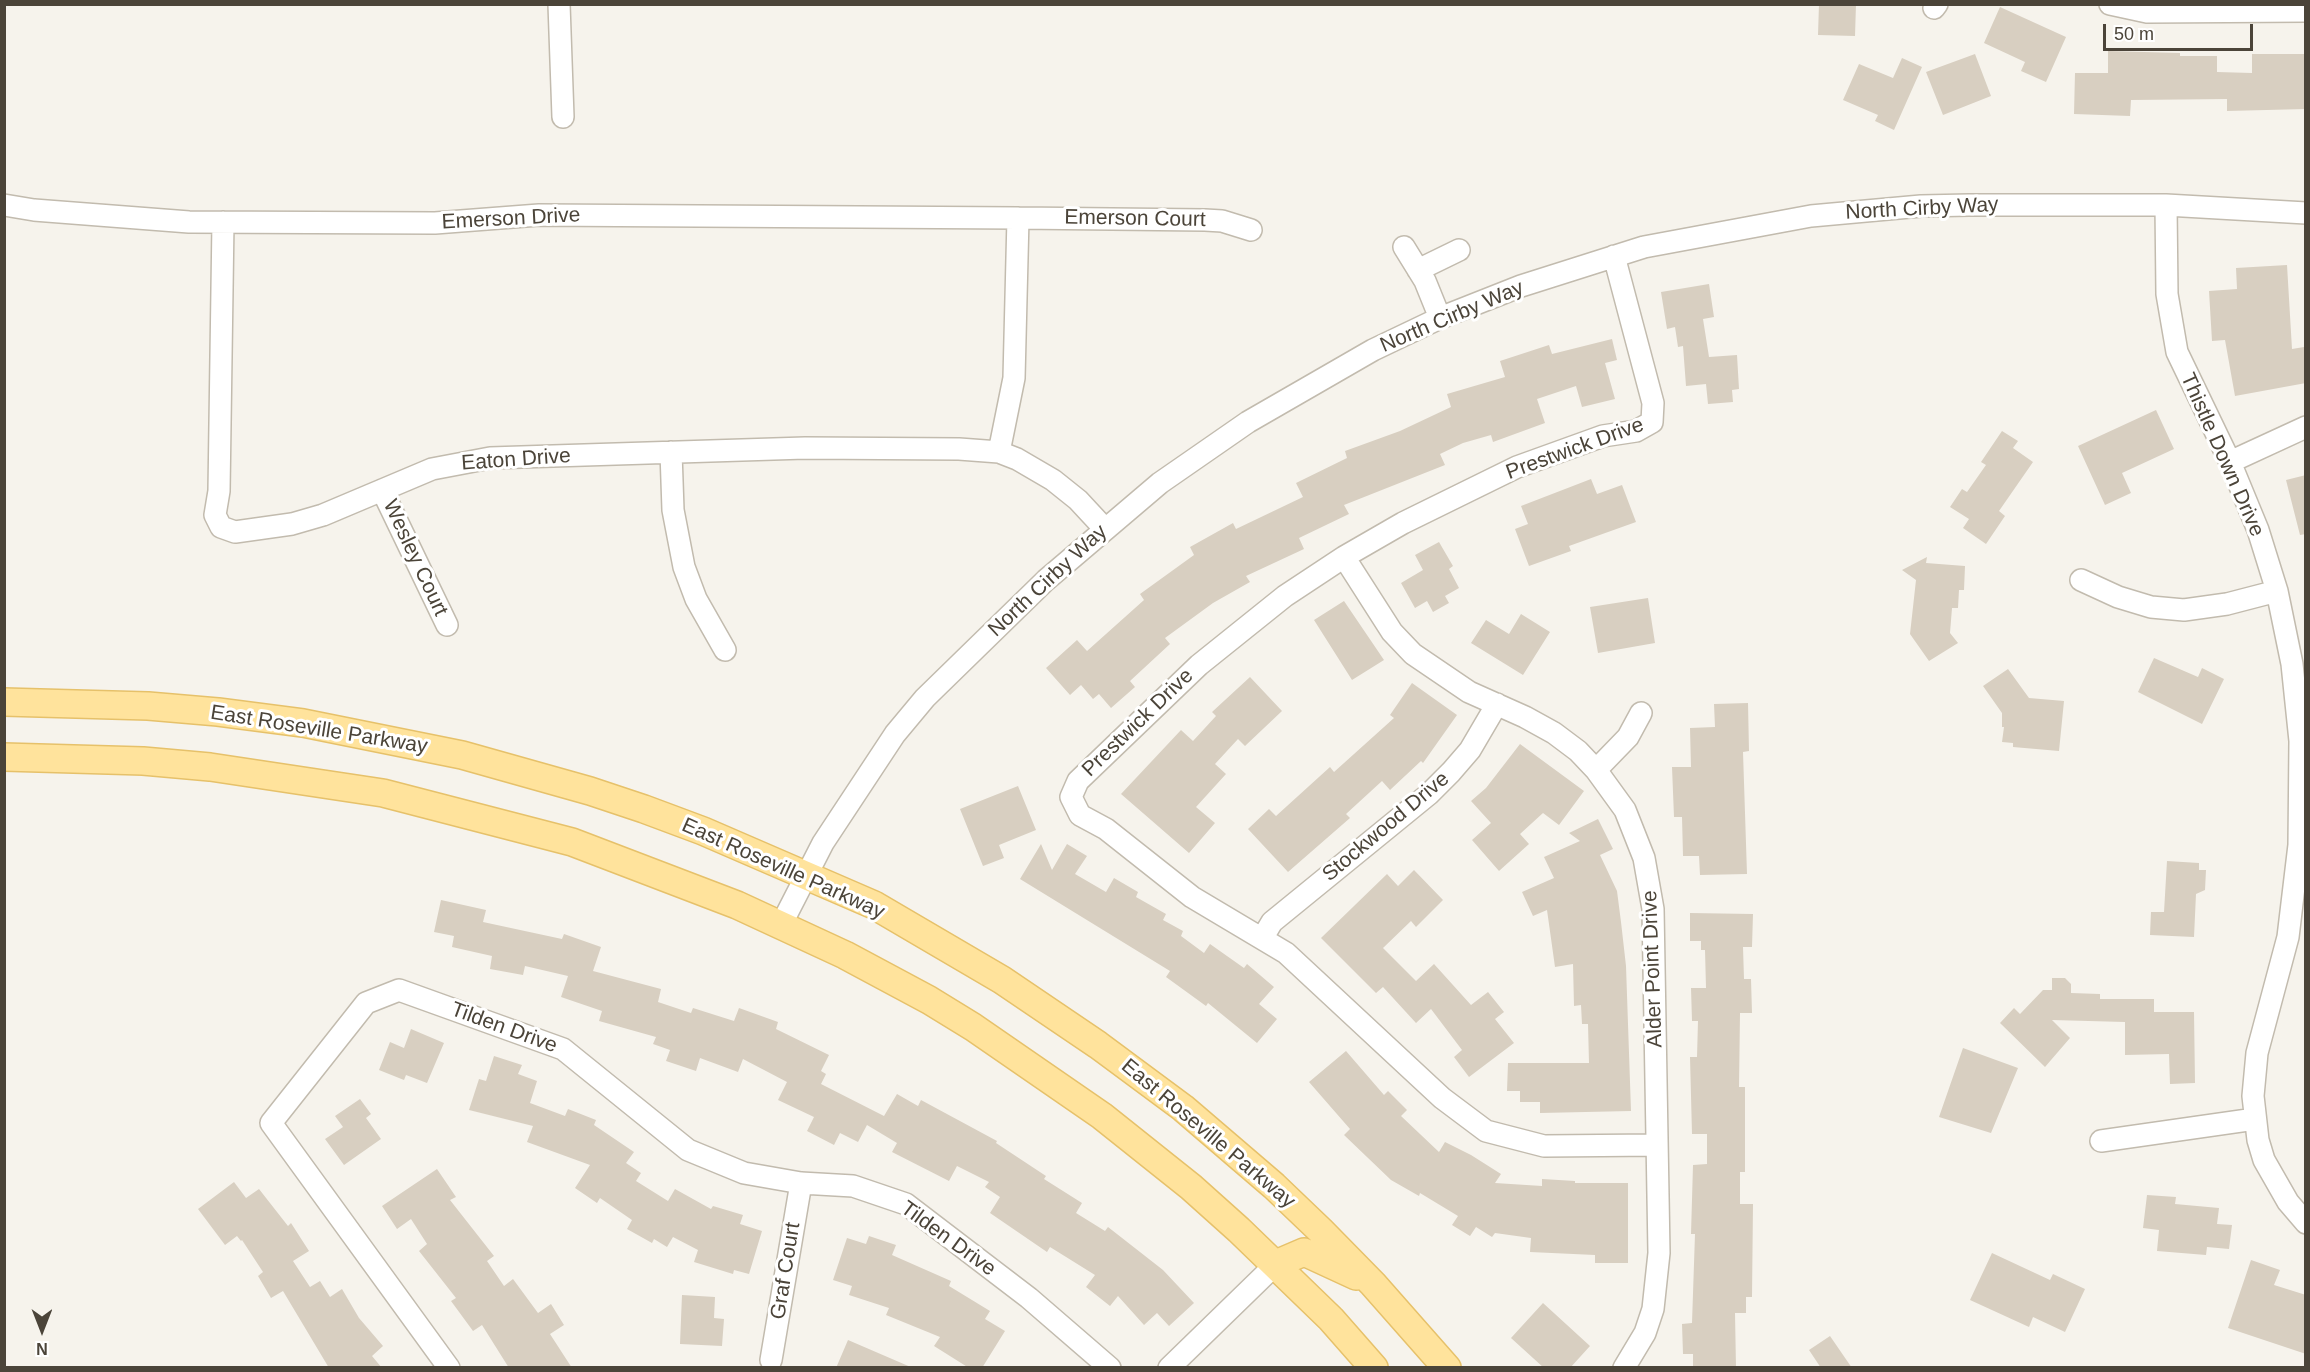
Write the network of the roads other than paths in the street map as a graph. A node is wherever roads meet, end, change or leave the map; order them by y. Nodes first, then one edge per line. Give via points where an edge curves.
1 (559, 4) edge
2 (2110, 4) edge
3 (2306, 11) edge
4 (563, 117) dead end
5 (4, 205) edge
6 (2166, 205) junction
7 (2306, 213) edge
8 (1018, 218) junction
9 (223, 222) junction
10 (1251, 230) dead end
11 (1404, 247) dead end
12 (1459, 250) dead end
13 (1614, 256) junction
14 (1418, 270) junction
15 (1440, 318) junction
16 (2306, 427) edge
17 (671, 452) junction
18 (999, 452) junction
19 (2230, 462) junction
20 (382, 490) junction
21 (1104, 528) junction
22 (1344, 557) junction
23 (2081, 580) dead end
24 (2277, 591) junction
25 (447, 625) dead end
26 (725, 650) dead end
27 (4, 702) edge
28 (1497, 704) junction
29 (1641, 713) dead end
30 (4, 757) edge
31 (1596, 770) junction
32 (807, 875) junction
33 (782, 925) junction
34 (1263, 938) junction
35 (2297, 939) edge
36 (2255, 1119) junction
37 (2101, 1141) dead end
38 (1658, 1145) junction
39 (801, 1183) junction
40 (2306, 1223) edge
41 (1276, 1264) junction
42 (1373, 1284) junction
43 (771, 1360) dead end
44 (449, 1368) edge
45 (1110, 1368) edge
46 (1169, 1368) edge
47 (1374, 1368) edge
48 (1447, 1368) edge
49 (1624, 1368) edge

1 - 4 street
2 - 3 street via 2147,12
5 - 9 street, Emerson Drive
6 - 7 street, North Cirby Way
6 - 13 street, North Cirby Way via 1959,205 1862,210 1721,231
6 - 19 street, Thistle Down Drive via 2167,294 2173,335 2187,376
8 - 9 street, Emerson Drive via 538,215 435,223
8 - 10 street, Emerson Court via 1213,220
8 - 18 street via 1017,349
9 - 20 street, Eaton Drive via 219,491 215,515 221,527 235,532 292,524
11 - 14 street
12 - 14 street
13 - 15 street, North Cirby Way
13 - 22 street, Prestwick Drive via 1653,403 1652,422 1636,431 1603,436 1517,467
14 - 15 street
15 - 21 street, North Cirby Way via 1373,350 1248,422 1160,483
16 - 19 street
17 - 18 street, Eaton Drive via 817,448
17 - 20 street, Eaton Drive via 490,458 432,469
17 - 26 street via 673,510 684,567 700,608
18 - 21 street, Eaton Drive via 1053,480
19 - 24 street, Thistle Down Drive via 2258,530
20 - 25 street, Wesley Court
21 - 32 street, North Cirby Way via 925,698 869,770
22 - 28 street, Alder Point Drive via 1392,632 1413,654 1469,692
22 - 34 street, Prestwick Drive via 1285,596 1199,665 1078,781 1071,797 1080,815 1106,829 1191,897
23 - 24 street via 2151,607 2184,610
24 - 35 street, Thistle Down Drive via 2296,696 2302,777
27 - 32 main road, East Roseville Parkway via 218,712 400,741 590,791 703,831
28 - 31 street, Alder Point Drive via 1554,733
28 - 34 street, Stockwood Drive via 1470,750 1451,772 1272,922
29 - 31 street via 1628,737
30 - 33 main road via 210,767 383,793 572,842 678,880
31 - 38 street, Alder Point Drive via 1624,810 1650,882
32 - 33 street, North Cirby Way
32 - 42 main road, East Roseville Parkway via 874,906 1002,980 1143,1077 1274,1186
33 - 41 main road via 929,1000 1060,1086 1191,1186
34 - 38 street, Prestwick Drive via 1313,975 1442,1098 1486,1131 1554,1146
35 - 36 street, Thistle Down Drive via 2254,1072
36 - 37 street
36 - 40 street, Thistle Down Drive via 2264,1160 2288,1202
38 - 49 street, Alder Point Drive via 1658,1282 1646,1333
39 - 43 street, Graf Court
39 - 44 street, Tilden Drive via 744,1173 688,1150 563,1048 399,990 366,1002 271,1123
39 - 45 street, Tilden Drive via 853,1186 906,1204 1029,1298
41 - 42 main road via 1304,1252
41 - 46 street
41 - 47 main road via 1332,1319
42 - 48 main road, East Roseville Parkway

